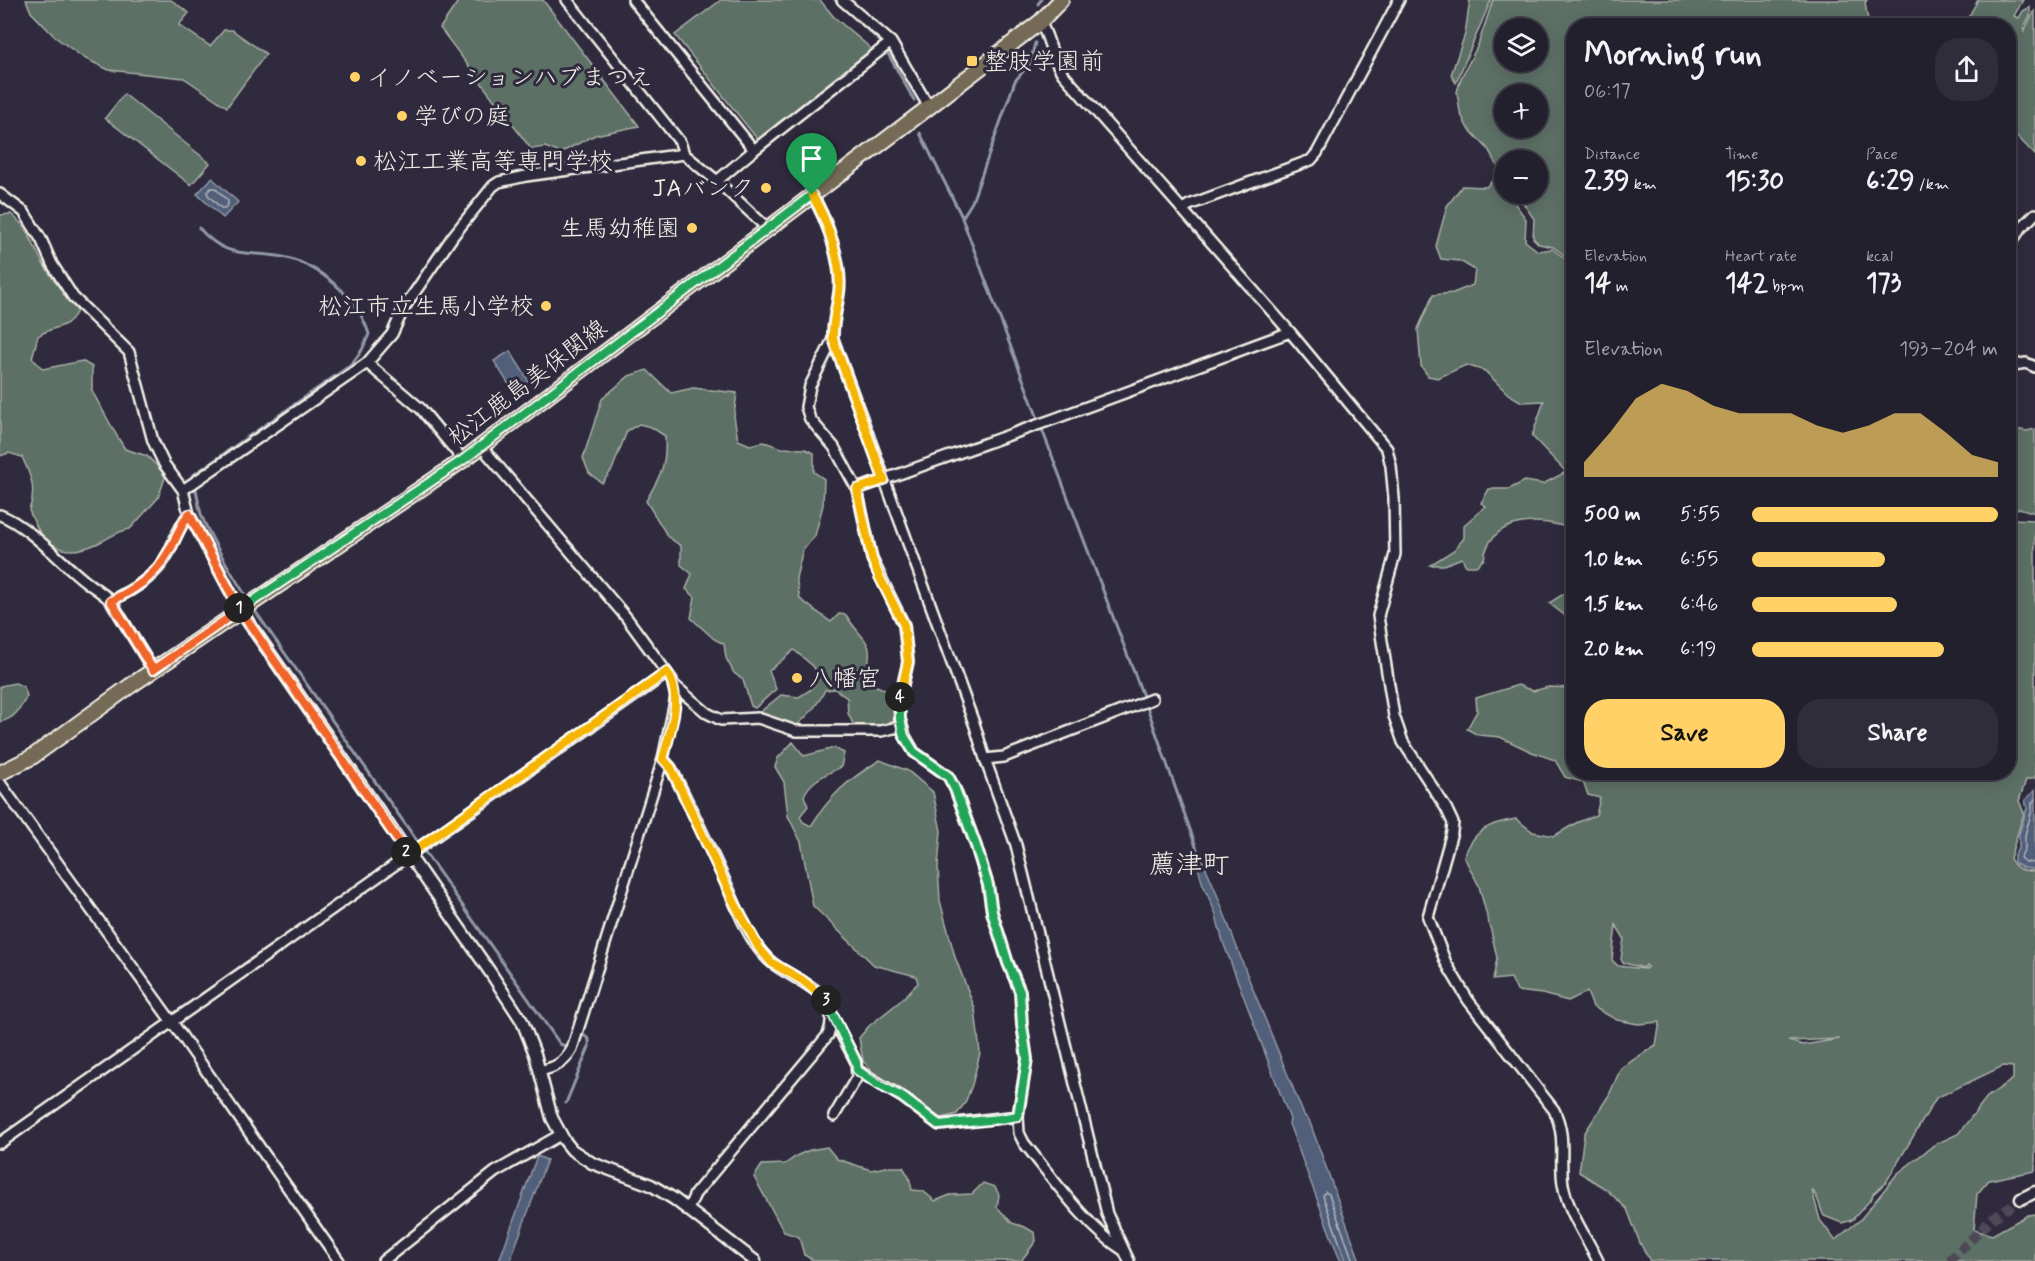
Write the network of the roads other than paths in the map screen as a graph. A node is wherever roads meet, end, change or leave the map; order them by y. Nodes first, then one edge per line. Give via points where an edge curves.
1 (567, 0) edge
2 (633, 0) edge
3 (842, 0) edge
4 (1062, 0) edge
5 (1399, 0) edge
6 (1040, 22) junction
7 (887, 46) junction
8 (929, 107) junction
9 (754, 150) junction
10 (684, 153) junction
11 (717, 181) junction
12 (0, 194) edge
13 (812, 195) junction
14 (1182, 210) junction
15 (2035, 214) edge
16 (768, 229) junction
17 (2016, 235) edge
18 (1290, 332) junction
19 (833, 339) junction
20 (367, 363) junction
21 (2016, 363) edge
22 (2035, 367) edge
23 (481, 446) junction
24 (463, 460) junction
25 (884, 480) junction
26 (857, 489) junction
27 (183, 490) junction
28 (189, 514) junction
29 (0, 515) edge
30 (111, 601) junction
31 (240, 610) junction
32 (153, 670) junction
33 (667, 672) junction
34 (674, 685) junction
35 (1152, 699) dead end
36 (902, 726) junction
37 (663, 759) junction
38 (985, 759) junction
39 (0, 773) edge
40 (0, 783) edge
41 (408, 855) junction
42 (833, 1018) junction
43 (172, 1022) junction
44 (857, 1070) junction
45 (540, 1071) junction
46 (834, 1116) dead end
47 (1018, 1116) junction
48 (560, 1135) junction
49 (0, 1143) edge
50 (2035, 1192) edge
51 (2021, 1199) tunnel mouth
52 (688, 1209) junction
53 (1123, 1250) junction
54 (339, 1261) edge
55 (382, 1261) edge
56 (755, 1261) edge
57 (1129, 1261) edge
58 (1598, 1261) edge

1 - 10 street via 680,142
2 - 9 street
3 - 7 street
4 - 6 main road, 松江鹿島美保関線
5 - 14 street via 1311,160
6 - 8 main road, 松江鹿島美保関線
6 - 14 street via 1054,62 1063,74
7 - 8 street
7 - 9 street
8 - 13 main road, 松江鹿島美保関線
9 - 11 street
10 - 11 street
10 - 20 street via 499,182 453,236 404,308 392,334
11 - 16 street
12 - 27 street via 24,212 73,297 129,352 153,441
13 - 16 main road, 松江鹿島美保関線
13 - 19 street via 835,252 839,273
14 - 18 street
15 - 17 street
16 - 23 main road, 松江鹿島美保関線
18 - 25 street
18 - 58 street via 1381,439 1389,454 1395,554 1378,616 1394,716 1403,742 1453,823 1428,916 1456,982 1560,1122 1563,1184 1572,1212
19 - 25 street
19 - 26 street via 810,386 806,406 810,419 834,447
20 - 24 street via 421,409
20 - 27 street
21 - 22 street
23 - 24 main road, 松江鹿島美保関線
23 - 33 street via 626,617
24 - 31 main road, 松江鹿島美保関線
25 - 26 street
25 - 38 street
26 - 36 street via 872,559 904,625 908,662 899,702
27 - 28 street
28 - 30 street via 156,572
28 - 31 street
29 - 30 street via 17,524
30 - 32 street
31 - 32 main road, 松江鹿島美保関線
31 - 41 street
32 - 39 main road, 松江鹿島美保関線 via 32,757
33 - 34 street
33 - 41 street
34 - 36 street via 721,720 758,718 796,731 881,731
34 - 37 street via 676,698
35 - 38 street via 1004,758
36 - 47 street via 914,752 948,776 955,789 1020,992 1027,1059
37 - 42 street via 671,768 759,948 780,969 820,994
37 - 45 street via 572,1049 566,1060
38 - 53 street via 1016,845 1107,1214
40 - 43 street
41 - 43 street
41 - 45 street via 522,1021
42 - 44 street
42 - 52 street via 828,1035 695,1194
43 - 49 street
43 - 54 street
44 - 46 street via 857,1077
44 - 47 street via 939,1125
45 - 48 street
47 - 53 street via 1024,1143 1105,1237
48 - 52 street via 572,1150 592,1162 651,1185
48 - 55 street via 495,1172
50 - 51 street
52 - 56 street
53 - 57 street

